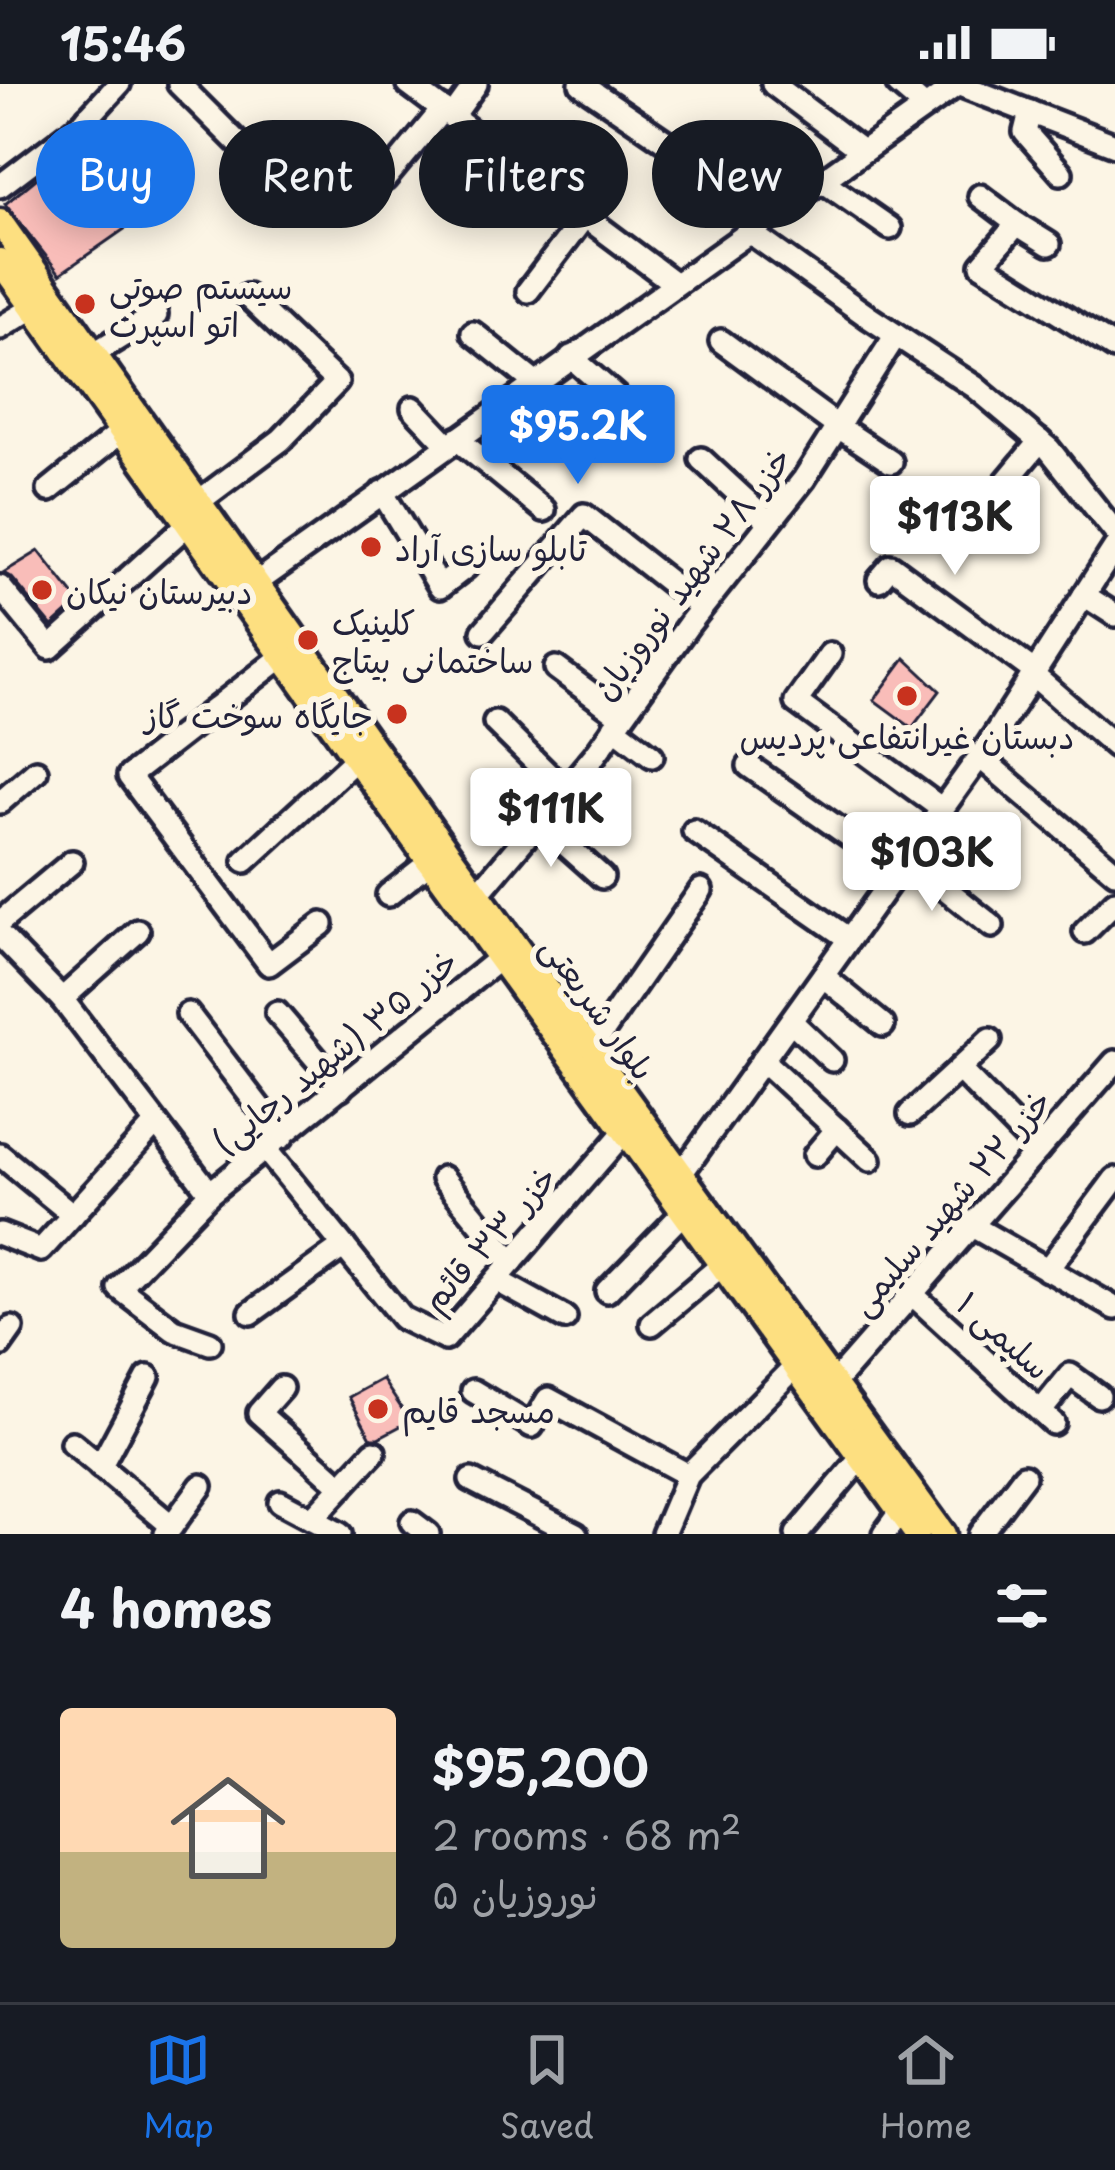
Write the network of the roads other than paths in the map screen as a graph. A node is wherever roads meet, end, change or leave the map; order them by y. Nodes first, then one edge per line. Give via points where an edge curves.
1 (118, 84) edge
2 (179, 84) edge
3 (407, 84) edge
4 (476, 84) edge
5 (581, 84) edge
6 (898, 84) edge
7 (957, 84) edge
8 (1011, 84) edge
9 (776, 85) edge
10 (925, 107) junction
11 (1030, 112) junction
12 (448, 113) junction
13 (88, 117) junction
14 (91, 120) edge
15 (457, 120) edge
16 (219, 124) edge
17 (652, 132) edge
18 (1115, 145) edge
19 (862, 151) junction
20 (395, 169) edge
21 (1061, 173) dead end
22 (824, 178) edge
23 (824, 184) edge
24 (0, 186) edge
25 (980, 196) dead end
26 (0, 222) edge
27 (1017, 224) junction
28 (576, 228) edge
29 (601, 228) edge
30 (752, 228) edge
31 (890, 228) dead end
32 (748, 231) junction
33 (1049, 244) dead end
34 (0, 261) edge
35 (674, 283) junction
36 (528, 291) dead end
37 (247, 296) dead end
38 (33, 308) junction
39 (155, 315) dead end
40 (0, 328) edge
41 (473, 333) dead end
42 (896, 335) junction
43 (721, 341) dead end
44 (1115, 348) edge
45 (94, 354) junction
46 (571, 357) junction
47 (535, 383) junction
48 (413, 408) dead end
49 (837, 426) junction
50 (122, 431) junction
51 (627, 434) dead end
52 (1040, 441) junction
53 (453, 442) junction
54 (153, 457) junction
55 (701, 459) dead end
56 (891, 462) dead end
57 (49, 490) dead end
58 (382, 492) junction
59 (544, 510) dead end
60 (193, 513) junction
61 (769, 522) junction
62 (963, 532) dead end
63 (1115, 532) edge
64 (1115, 547) edge
65 (466, 567) dead end
66 (879, 580) dead end
67 (256, 583) junction
68 (1084, 595) junction
69 (4, 599) edge
70 (701, 608) junction
71 (1115, 615) edge
72 (483, 632) dead end
73 (830, 654) dead end
74 (283, 656) junction
75 (556, 668) dead end
76 (1034, 674) junction
77 (495, 722) dead end
78 (618, 722) junction
79 (1115, 746) edge
80 (652, 756) dead end
81 (980, 757) junction
82 (356, 759) junction
83 (749, 766) dead end
84 (36, 771) dead end
85 (565, 791) junction
86 (0, 802) edge
87 (942, 809) junction
88 (539, 821) junction
89 (694, 831) dead end
90 (245, 860) dead end
91 (72, 862) dead end
92 (430, 862) junction
93 (903, 864) junction
94 (1115, 872) edge
95 (602, 877) dead end
96 (701, 890) dead end
97 (388, 895) dead end
98 (477, 895) junction
99 (1115, 902) edge
100 (0, 922) edge
101 (322, 924) dead end
102 (992, 926) dead end
103 (138, 931) dead end
104 (1085, 932) dead end
105 (0, 935) edge
106 (849, 939) junction
107 (500, 958) junction
108 (823, 976) junction
109 (62, 999) junction
110 (277, 1013) dead end
111 (188, 1014) dead end
112 (790, 1021) junction
113 (883, 1025) dead end
114 (990, 1040) dead end
115 (590, 1050) junction
116 (763, 1060) junction
117 (832, 1060) dead end
118 (1115, 1062) edge
119 (959, 1069) junction
120 (341, 1088) junction
121 (910, 1114) dead end
122 (156, 1123) junction
123 (837, 1129) junction
124 (625, 1131) junction
125 (274, 1143) junction
126 (1038, 1150) junction
127 (0, 1154) edge
128 (815, 1155) dead end
129 (870, 1160) dead end
130 (681, 1174) junction
131 (442, 1178) dead end
132 (1115, 1179) edge
133 (210, 1193) junction
134 (684, 1212) junction
135 (73, 1215) junction
136 (972, 1226) junction
137 (0, 1234) edge
138 (344, 1246) junction
139 (512, 1262) junction
140 (722, 1265) junction
141 (1047, 1270) junction
142 (496, 1280) junction
143 (119, 1288) junction
144 (607, 1291) dead end
145 (912, 1294) junction
146 (105, 1306) dead end
147 (1115, 1308) edge
148 (251, 1313) dead end
149 (565, 1318) dead end
150 (652, 1324) dead end
151 (210, 1343) dead end
152 (796, 1366) junction
153 (148, 1377) dead end
154 (833, 1384) junction
155 (281, 1388) dead end
156 (473, 1390) dead end
157 (1099, 1396) dead end
158 (72, 1444) dead end
159 (374, 1452) dead end
160 (862, 1457) junction
161 (100, 1467) junction
162 (688, 1475) junction
163 (1024, 1476) dead end
164 (471, 1480) dead end
165 (201, 1486) dead end
166 (342, 1487) junction
167 (280, 1502) dead end
168 (909, 1506) junction
169 (302, 1522) edge
170 (169, 1530) edge
171 (340, 1534) edge
172 (576, 1534) edge
173 (663, 1534) edge
174 (797, 1534) edge
175 (884, 1534) edge
176 (917, 1534) edge
177 (943, 1534) edge
178 (980, 1534) edge

1 - 13 street
2 - 16 street
3 - 12 street
4 - 12 street
5 - 17 street
6 - 10 street
7 - 10 street
7 - 11 street
8 - 11 street
9 - 19 street
10 - 19 street
11 - 18 street
11 - 21 street via 1025,132
12 - 15 street
12 - 20 street
13 - 14 street
13 - 24 street
19 - 22 street
23 - 31 street
25 - 27 street
26 - 45 main road, بلوار شریعتی
27 - 33 street
27 - 44 street via 982,266
28 - 36 street
29 - 35 street
30 - 32 street
32 - 35 street
32 - 42 street
34 - 38 main road, بلوار شریعتی
35 - 46 street
37 - 60 street via 338,382
38 - 40 street
38 - 50 main road, بلوار شریعتی
39 - 45 street
41 - 47 street
42 - 49 street, خزر ۲۸ شهید نوروزیان
42 - 52 street
43 - 49 street
45 - 54 main road, بلوار شریعتی
46 - 47 street
46 - 51 street via 642,418
47 - 53 street
48 - 53 street
49 - 56 street
49 - 61 street, خزر ۲۸ شهید نوروزیان
50 - 54 main road, بلوار شریعتی
50 - 57 street
52 - 62 street
52 - 63 street
53 - 58 street
53 - 59 street
54 - 60 main road, بلوار شریعتی
55 - 61 street
58 - 65 street via 440,587
58 - 67 street
60 - 67 main road, بلوار شریعتی
60 - 69 street via 50,647
60 - 74 main road, بلوار شریعتی
61 - 70 street, خزر ۲۸ شهید نوروزیان
64 - 68 street
66 - 76 street via 891,566
67 - 98 main road, بلوار شریعتی
68 - 71 street
68 - 76 street
70 - 72 street via 584,515
70 - 78 street, خزر ۲۸ شهید نوروزیان
73 - 87 street via 796,702
74 - 82 main road, بلوار شریعتی
74 - 101 street via 129,776 269,964
75 - 78 street
76 - 79 street
76 - 81 street
77 - 85 street
78 - 80 street
78 - 85 street, خزر ۲۸ شهید نوروزیان
81 - 87 street
81 - 94 street
82 - 90 street
82 - 92 main road, بلوار شریعتی
83 - 93 street
84 - 86 street
85 - 88 street, خزر ۲۸ شهید نوروزیان
87 - 93 street
88 - 95 street
88 - 98 street, خزر ۲۸ شهید نوروزیان
89 - 106 street
91 - 100 street
92 - 97 street
92 - 107 main road, بلوار شریعتی
93 - 102 street
93 - 106 street
96 - 115 street
98 - 115 main road, بلوار شریعتی
99 - 104 street
103 - 109 street
105 - 109 street
106 - 108 street
107 - 120 street, خزر ۳۵ (شهید رجایی)
107 - 124 main road, بلوار شریعتی
108 - 112 street
108 - 113 street
109 - 122 street
110 - 120 street
111 - 125 street
112 - 116 street
112 - 117 street
114 - 119 street
115 - 130 main road, بلوار شریعتی
116 - 123 street
116 - 130 street
118 - 126 street, خزر ۲۲ شهید سلیمی
119 - 121 street
119 - 126 street
120 - 125 street, خزر ۳۵ (شهید رجایی)
122 - 133 street
122 - 135 street
123 - 128 street
123 - 129 street
124 - 134 main road, بلوار شریعتی
124 - 139 street, خزر ۳۳ قائم
125 - 133 street, خزر ۳۵ (شهید رجایی)
125 - 138 street
126 - 136 street, خزر ۲۲ شهید سلیمی
127 - 135 street
130 - 154 main road, بلوار شریعتی
131 - 139 street
132 - 141 street
133 - 143 street, خزر ۳۵ (شهید رجایی)
134 - 140 main road, بلوار شریعتی
134 - 144 street
135 - 137 street via 41,1250
136 - 141 street
136 - 145 street, خزر ۲۲ شهید سلیمی
138 - 142 street, خزر ۳۳ قائم via 402,1318 445,1340
138 - 148 street
139 - 142 street, خزر ۳۳ قائم
140 - 150 street
140 - 152 main road, بلوار شریعتی
141 - 147 street
142 - 149 street
143 - 146 street, خزر ۳۵ (شهید رجایی)
143 - 151 street via 175,1330
145 - 154 street, خزر ۲۲ شهید سلیمی
145 - 157 street, سلیمی ۱ via 1047,1417 1070,1375
152 - 160 main road, بلوار شریعتی
152 - 162 street
153 - 161 street
154 - 168 main road, بلوار شریعتی
155 - 166 street via 259,1413
156 - 162 street via 532,1426 548,1399
158 - 161 street
159 - 166 street
160 - 168 main road, بلوار شریعتی
160 - 174 street
161 - 170 street
162 - 173 street
163 - 178 street
164 - 172 street
165 - 170 street
166 - 169 street
167 - 169 street
168 - 175 street
168 - 176 main road, بلوار شریعتی
168 - 177 main road, بلوار شریعتی
169 - 171 street

